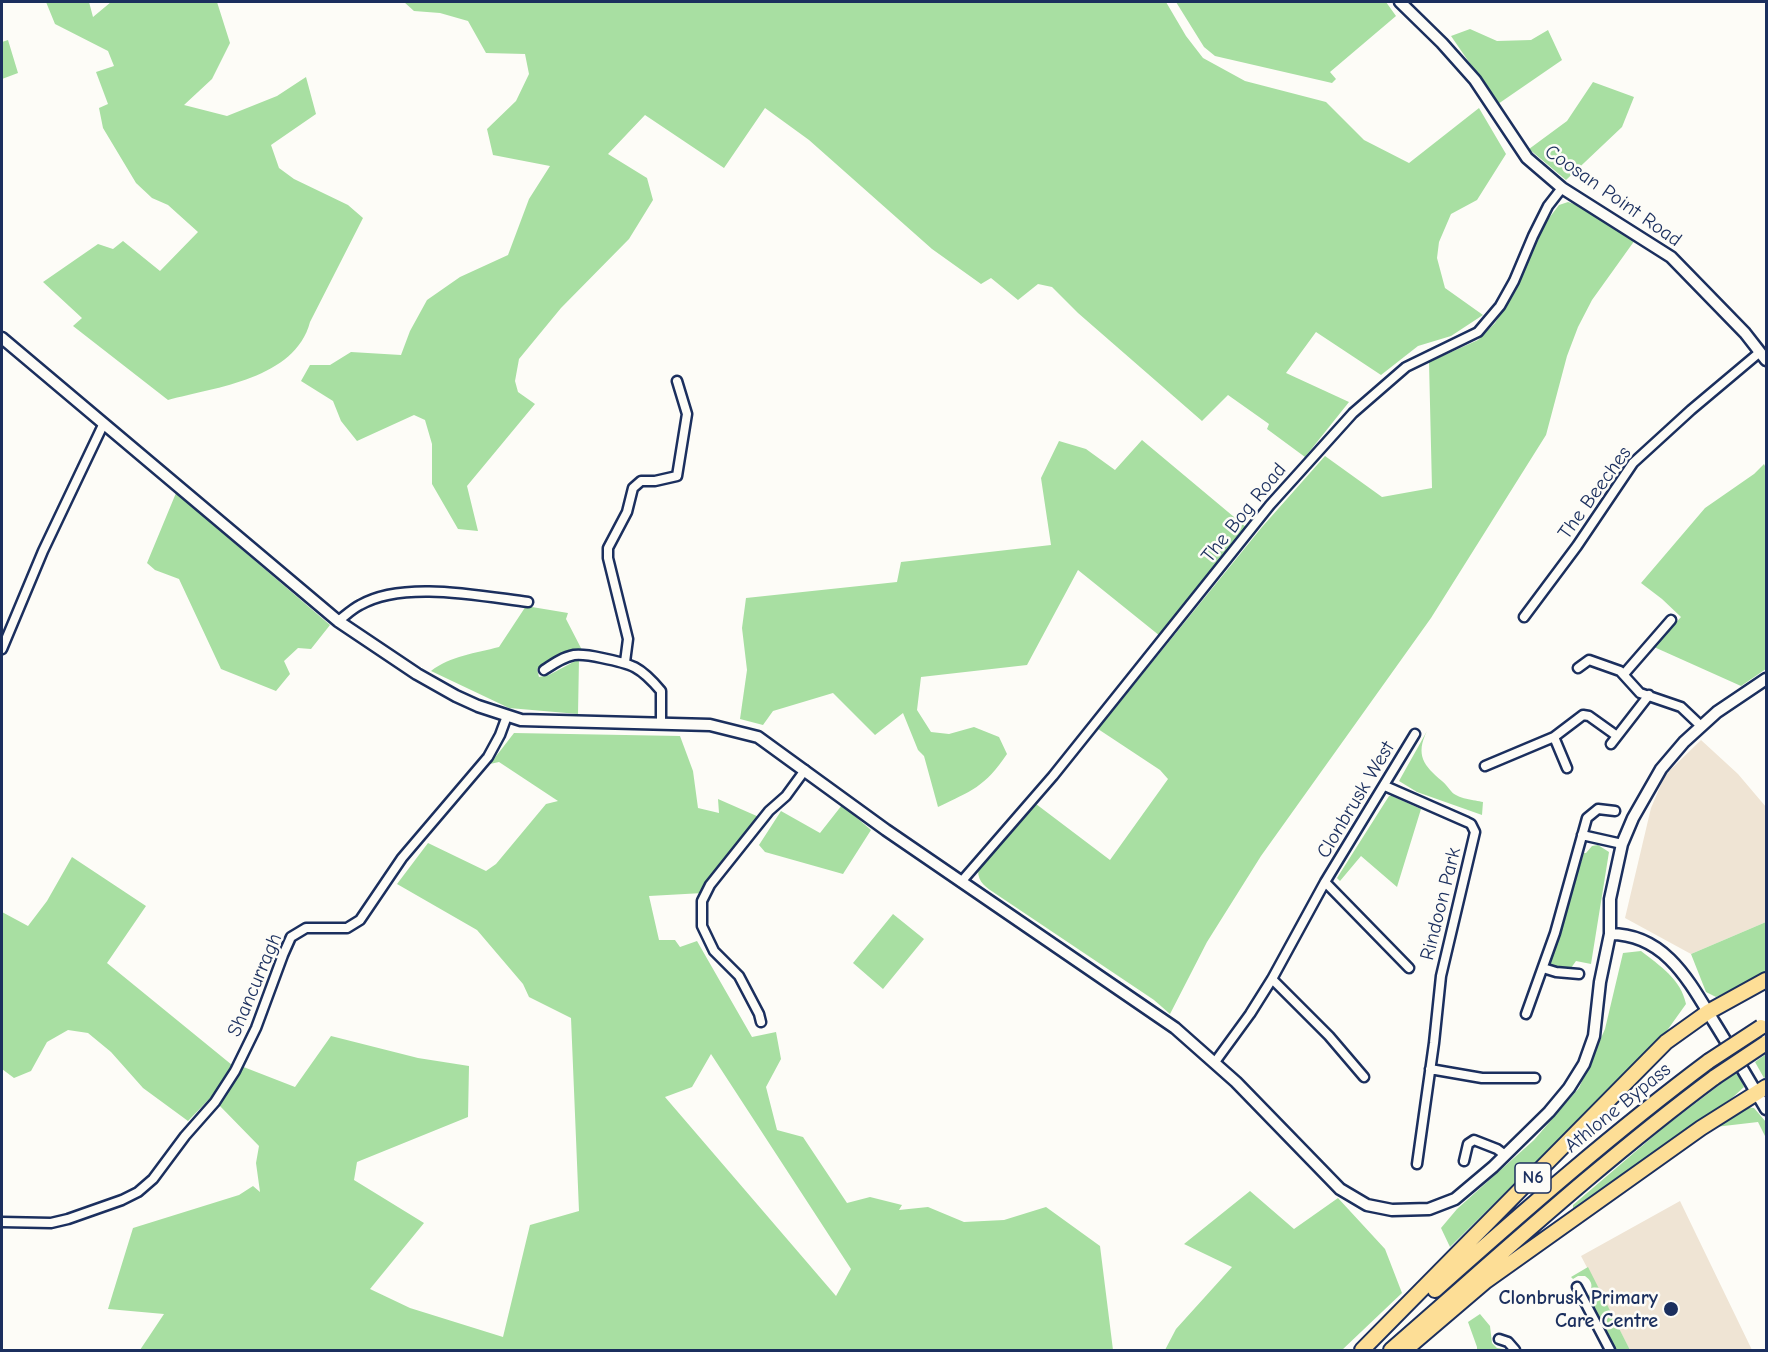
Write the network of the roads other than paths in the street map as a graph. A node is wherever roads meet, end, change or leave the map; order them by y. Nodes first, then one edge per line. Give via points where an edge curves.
1 (1401, 2) edge
2 (1562, 188) junction
3 (2, 338) edge
4 (1763, 356) edge
5 (677, 381) dead end
6 (103, 425) junction
7 (528, 602) dead end
8 (1524, 617) dead end
9 (1671, 620) dead end
10 (338, 621) junction
11 (2, 649) edge
12 (625, 662) junction
13 (1578, 668) dead end
14 (544, 670) dead end
15 (1624, 674) junction
16 (1767, 679) edge
17 (1649, 695) junction
18 (507, 717) junction
19 (661, 723) junction
20 (1701, 726) junction
21 (1415, 734) dead end
22 (1617, 736) junction
23 (1554, 737) junction
24 (1611, 744) dead end
25 (1485, 766) dead end
26 (1567, 768) dead end
27 (805, 770) junction
28 (1385, 786) junction
29 (1615, 811) dead end
30 (1582, 835) junction
31 (1622, 844) junction
32 (961, 882) junction
33 (1325, 882) junction
34 (1610, 934) junction
35 (1409, 968) dead end
36 (1543, 968) junction
37 (1579, 974) dead end
38 (1272, 979) junction
39 (1767, 980) edge
40 (1708, 1012) junction
41 (1526, 1014) dead end
42 (761, 1022) dead end
43 (1764, 1025) edge
44 (1767, 1043) edge
45 (1215, 1062) junction
46 (1430, 1069) junction
47 (1364, 1077) dead end
48 (1535, 1077) dead end
49 (1762, 1090) edge
50 (1767, 1109) edge
51 (1505, 1155) junction
52 (1464, 1161) dead end
53 (1417, 1164) dead end
54 (2, 1222) edge
55 (1577, 1287) dead end
56 (1499, 1339) dead end
57 (1364, 1350) edge
58 (1391, 1350) edge
59 (1405, 1350) edge
60 (1515, 1350) edge
61 (1610, 1350) edge

1 - 2 street, Coosan Point Road via 1474,80 1527,158
2 - 4 street, Coosan Point Road via 1671,257
2 - 32 street, The Bog Road via 1543,216 1500,306 1478,332 1406,367 1345,421 1270,505 1053,776
3 - 6 street
4 - 8 street, The Beeches via 1690,410 1633,463
5 - 12 street via 687,414 677,476 641,481 633,488 627,512 608,548 628,639
6 - 10 street
6 - 11 street
7 - 10 street via 454,593 394,593 359,605
9 - 15 street
10 - 18 street via 417,674
12 - 14 street via 574,655
12 - 19 street via 661,691
13 - 15 street via 1592,661
15 - 17 street via 1638,692
16 - 20 street
17 - 20 street via 1681,707
17 - 22 street
18 - 19 street
18 - 54 street, Shancurragh via 488,757 402,858 360,920 347,928 306,928 291,937 235,1071 153,1179 122,1200 68,1220
19 - 27 street via 710,725 758,737
20 - 31 street via 1661,770 1642,799
21 - 28 street, Clonbrusk West
22 - 23 street via 1583,715
22 - 24 street
23 - 25 street
23 - 26 street
27 - 32 street
27 - 42 street via 710,885 702,901 706,935 714,951 739,976
28 - 33 street, Clonbrusk West
28 - 46 street, Rindoon Park via 1471,824 1475,832 1441,976
29 - 30 street via 1602,808 1591,812
30 - 31 street
30 - 36 street
31 - 34 street via 1610,899
32 - 45 street via 1175,1028
33 - 35 street, Clonbrusk West
33 - 38 street, Clonbrusk West
34 - 40 street via 1627,934 1671,958
34 - 51 street via 1594,1036 1584,1064 1563,1096
36 - 37 street
36 - 41 street
38 - 45 street, Clonbrusk West
38 - 47 street
39 - 40 highway, N6
40 - 49 street
40 - 57 highway, N6 via 1666,1042 1629,1078
43 - 57 highway, Athlone Bypass / N6, bridge via 1652,1103
44 - 58 highway, Athlone Bypass / N6, bridge via 1656,1121
45 - 51 street via 1334,1184 1367,1205 1406,1211 1442,1205 1468,1189
46 - 48 street via 1482,1078
46 - 53 street, Rindoon Park
49 - 50 street
49 - 59 highway via 1701,1128 1496,1274
51 - 52 street via 1474,1140 1468,1144
55 - 61 street
56 - 60 street

